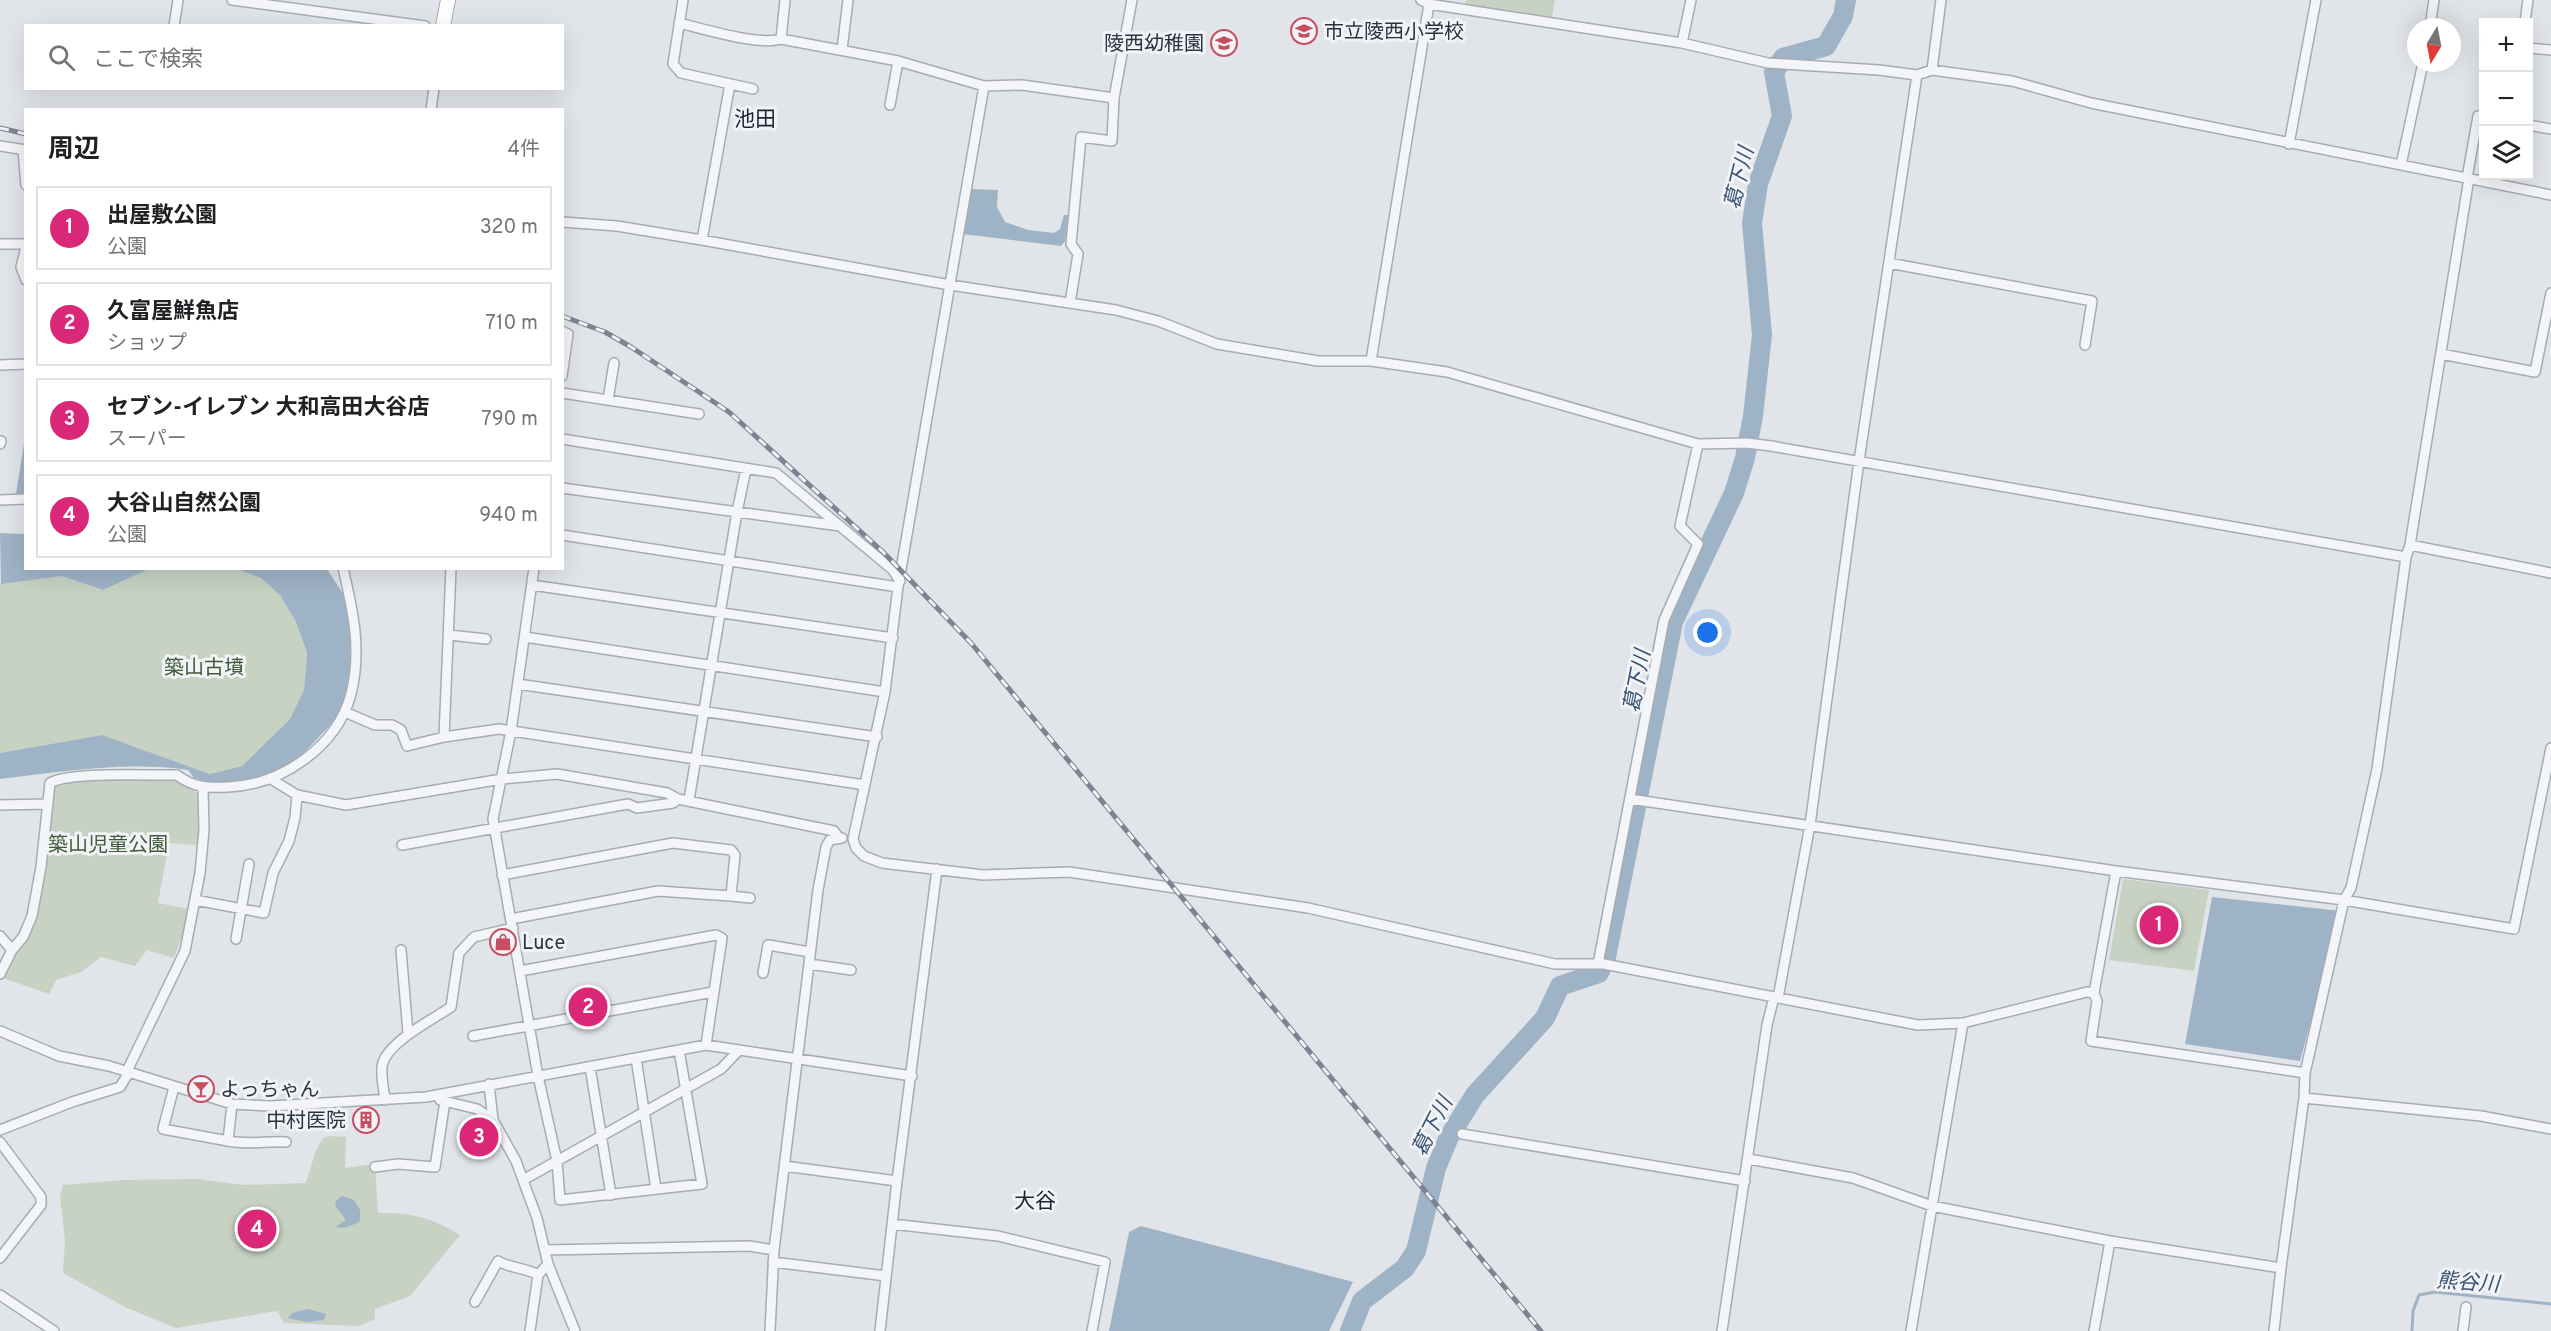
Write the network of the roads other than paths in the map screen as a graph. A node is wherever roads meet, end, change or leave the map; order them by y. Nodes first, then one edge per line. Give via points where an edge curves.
1 (178, 0) edge
2 (232, 0) edge
3 (448, 0) edge
4 (683, 0) edge
5 (785, 0) edge
6 (845, 0) edge
7 (1132, 0) edge
8 (1691, 0) edge
9 (1941, 0) edge
10 (2316, 0) edge
11 (2434, 0) edge
12 (2528, 0) edge
13 (1425, 2) edge
14 (2431, 18) edge
15 (2526, 18) edge
16 (679, 23) junction
17 (174, 24) edge
18 (410, 24) edge
19 (443, 24) edge
20 (781, 39) junction
21 (1682, 43) junction
22 (2533, 48) edge
23 (842, 50) junction
24 (2551, 50) edge
25 (898, 61) junction
26 (1932, 70) junction
27 (2421, 72) edge
28 (1917, 75) junction
29 (730, 84) junction
30 (984, 86) junction
31 (753, 89) dead end
32 (434, 90) edge
33 (1114, 98) junction
34 (890, 105) dead end
35 (431, 108) edge
36 (2479, 116) edge
37 (2533, 126) edge
38 (2551, 129) edge
39 (2289, 144) junction
40 (0, 146) edge
41 (24, 150) edge
42 (2402, 165) junction
43 (2468, 178) junction
44 (2551, 195) edge
45 (564, 222) edge
46 (702, 240) junction
47 (0, 244) edge
48 (24, 245) edge
49 (24, 254) edge
50 (1889, 263) junction
51 (24, 275) edge
52 (950, 285) junction
53 (2551, 293) edge
54 (1070, 303) junction
55 (564, 332) edge
56 (2085, 345) dead end
57 (2441, 354) junction
58 (1371, 361) junction
59 (614, 363) dead end
60 (24, 364) edge
61 (0, 365) edge
62 (564, 365) edge
63 (564, 393) edge
64 (608, 400) junction
65 (699, 414) dead end
66 (564, 439) edge
67 (1698, 444) junction
68 (1859, 461) junction
69 (746, 468) junction
70 (564, 488) edge
71 (24, 499) edge
72 (0, 500) edge
73 (737, 512) junction
74 (840, 526) junction
75 (564, 535) edge
76 (2410, 545) junction
77 (2406, 557) junction
78 (729, 560) junction
79 (344, 570) edge
80 (451, 570) edge
81 (534, 570) edge
82 (2551, 573) edge
83 (899, 584) junction
84 (532, 585) junction
85 (720, 613) junction
86 (449, 635) junction
87 (525, 637) junction
88 (893, 638) junction
89 (486, 639) dead end
90 (713, 666) junction
91 (518, 684) junction
92 (885, 692) junction
93 (705, 711) junction
94 (345, 712) junction
95 (511, 731) junction
96 (444, 737) junction
97 (877, 737) junction
98 (2551, 748) edge
99 (696, 759) junction
100 (271, 779) junction
101 (502, 779) junction
102 (865, 785) junction
103 (203, 789) junction
104 (297, 795) junction
105 (678, 799) junction
106 (1630, 799) junction
107 (689, 800) junction
108 (48, 804) junction
109 (0, 805) edge
110 (1810, 825) junction
111 (495, 828) junction
112 (839, 838) junction
113 (853, 839) junction
114 (402, 845) dead end
115 (249, 864) dead end
116 (937, 869) junction
117 (2116, 871) junction
118 (502, 875) junction
119 (731, 896) junction
120 (750, 898) dead end
121 (195, 900) junction
122 (2344, 900) junction
123 (240, 908) junction
124 (512, 924) junction
125 (0, 936) edge
126 (236, 939) dead end
127 (12, 950) junction
128 (401, 950) dead end
129 (810, 952) junction
130 (809, 964) junction
131 (1598, 964) junction
132 (520, 970) junction
133 (851, 970) dead end
134 (763, 973) dead end
135 (0, 974) edge
136 (714, 992) junction
137 (2094, 993) junction
138 (1776, 998) junction
139 (1963, 1023) junction
140 (530, 1025) junction
141 (0, 1031) edge
142 (408, 1033) junction
143 (473, 1036) dead end
144 (706, 1045) junction
145 (680, 1050) junction
146 (739, 1050) junction
147 (636, 1058) junction
148 (797, 1059) junction
149 (590, 1067) junction
150 (2306, 1072) junction
151 (128, 1074) junction
152 (538, 1076) junction
153 (912, 1076) junction
154 (489, 1084) junction
155 (174, 1087) junction
156 (686, 1089) junction
157 (426, 1097) junction
158 (2304, 1098) junction
159 (384, 1100) junction
160 (445, 1101) junction
161 (232, 1104) junction
162 (644, 1114) junction
163 (493, 1120) junction
164 (2551, 1129) edge
165 (0, 1130) edge
166 (1461, 1134) dead end
167 (600, 1138) junction
168 (228, 1141) junction
169 (0, 1142) edge
170 (286, 1142) dead end
171 (1749, 1159) junction
172 (556, 1161) junction
173 (784, 1166) junction
174 (375, 1167) dead end
175 (523, 1180) junction
176 (897, 1181) junction
177 (1745, 1181) junction
178 (656, 1189) junction
179 (611, 1195) junction
180 (1932, 1206) junction
181 (892, 1224) junction
182 (2110, 1241) junction
183 (545, 1250) junction
184 (774, 1250) junction
185 (0, 1258) edge
186 (773, 1262) junction
187 (548, 1264) junction
188 (2281, 1268) junction
189 (538, 1275) junction
190 (886, 1276) junction
191 (0, 1295) edge
192 (475, 1302) dead end
193 (2466, 1307) dead end
194 (54, 1331) edge
195 (530, 1331) edge
196 (575, 1331) edge
197 (770, 1331) edge
198 (880, 1331) edge
199 (1092, 1331) edge
200 (1722, 1331) edge
201 (1911, 1331) edge
202 (2094, 1331) edge
203 (2274, 1331) edge
204 (2463, 1331) edge

1 - 17 street
2 - 18 street
3 - 19 street
4 - 16 street
5 - 20 street
6 - 23 street
7 - 33 street
8 - 21 street
9 - 26 street
10 - 39 street
11 - 14 street
12 - 15 street
13 - 21 street
13 - 58 street
16 - 20 street via 772,42
16 - 29 street via 672,64 681,73
20 - 23 street
21 - 28 street via 1768,63
22 - 24 street
23 - 25 street
25 - 30 street
25 - 34 street
26 - 28 street
26 - 39 street via 2012,81 2091,103
27 - 42 street
28 - 50 street
29 - 31 street
29 - 46 street
30 - 33 street via 1022,86
30 - 52 street
32 - 35 street
33 - 54 street via 1112,141 1081,137 1071,244 1078,254
36 - 43 street
37 - 38 street
39 - 42 street
40 - 41 street
42 - 43 street
43 - 44 street
43 - 57 street
45 - 46 street
46 - 52 street
47 - 48 street
49 - 51 street
50 - 56 street via 2092,301
50 - 68 street
52 - 54 street
52 - 83 street
53 - 57 street via 2535,372
54 - 58 street via 1158,321 1217,344 1318,361
55 - 62 street via 568,334
57 - 76 street
58 - 67 street via 1447,372
59 - 64 street
60 - 61 street
63 - 64 street
64 - 65 street
66 - 69 street
67 - 68 street via 1747,443
67 - 106 street via 1680,526 1698,544 1664,620
68 - 77 street
68 - 110 street
69 - 73 street
69 - 74 street via 776,472
70 - 73 street
71 - 72 street
73 - 74 street
73 - 78 street
74 - 83 street via 893,570
75 - 78 street
76 - 77 street
76 - 82 street
77 - 122 street via 2377,769
78 - 83 street
78 - 85 street
79 - 94 street via 357,632 355,667
80 - 86 street
81 - 84 street
83 - 88 street
84 - 85 street
84 - 87 street
85 - 88 street
85 - 90 street
86 - 89 street
86 - 96 street
87 - 90 street
87 - 91 street
88 - 92 street
90 - 92 street
90 - 93 street
91 - 93 street
91 - 95 street
92 - 97 street
93 - 97 street
93 - 99 street
94 - 96 street via 375,725 392,725 401,730 407,746
94 - 100 street via 314,750 296,766
95 - 96 street via 499,729
95 - 99 street
95 - 101 street
97 - 102 street
98 - 122 street via 2514,929
99 - 102 street
99 - 107 street
100 - 103 street via 243,787
100 - 104 street
101 - 104 street via 346,805
101 - 105 street via 557,774
101 - 111 street via 493,819
102 - 113 street
103 - 108 street via 177,776 56,779 50,783
103 - 121 street via 204,830
104 - 123 street via 289,841 273,873 264,913
105 - 107 street
105 - 111 street via 674,803 638,808 628,804
106 - 110 street
106 - 131 street
107 - 112 street via 834,831
108 - 109 street
108 - 127 street via 32,916
110 - 117 street
110 - 138 street
111 - 114 street
111 - 118 street
112 - 113 street
112 - 129 street via 830,840 826,846
113 - 116 street via 864,856 882,863
115 - 123 street
116 - 131 street via 983,875 1069,872 1308,908 1555,964
116 - 153 street
117 - 122 street
117 - 137 street
118 - 119 street via 673,843 731,850 735,855
118 - 124 street
119 - 120 street
119 - 124 street via 658,891
121 - 123 street
121 - 151 street via 185,951
122 - 150 street
123 - 126 street
124 - 132 street
124 - 142 street via 474,938 459,953 451,1007
125 - 127 street
127 - 135 street
128 - 142 street
129 - 130 street
129 - 134 street via 768,945
130 - 133 street
130 - 148 street
131 - 138 street
132 - 136 street via 716,935 722,938
132 - 140 street
136 - 140 street
136 - 144 street
137 - 139 street
137 - 150 street via 2097,1001 2091,1041
138 - 139 street via 1918,1025
138 - 171 street via 1767,1025
139 - 180 street
140 - 143 street
140 - 152 street
141 - 151 street via 59,1056
142 - 159 street via 381,1065
144 - 145 street
144 - 146 street
145 - 147 street
145 - 156 street
146 - 148 street
146 - 156 street via 721,1069
147 - 149 street
147 - 162 street
148 - 153 street
148 - 173 street
149 - 152 street
149 - 167 street
150 - 158 street
151 - 155 street
151 - 165 street via 120,1087
152 - 154 street
152 - 172 street
153 - 176 street
154 - 157 street
154 - 163 street
155 - 161 street
155 - 168 street via 163,1129
156 - 162 street
156 - 178 street via 702,1184
157 - 159 street
157 - 160 street
158 - 164 street via 2481,1116
158 - 188 street
159 - 161 street
160 - 163 street via 477,1109
160 - 174 street via 435,1167
161 - 168 street
162 - 167 street
162 - 178 street
163 - 175 street
166 - 177 street
167 - 172 street
167 - 179 street
168 - 170 street via 246,1145 259,1141
169 - 185 street via 41,1197 41,1205
171 - 177 street
171 - 180 street via 1853,1178
172 - 175 street
172 - 179 street via 560,1200
173 - 176 street
173 - 184 street
175 - 183 street
176 - 181 street
177 - 200 street
178 - 179 street
180 - 182 street
180 - 201 street
181 - 190 street
181 - 199 street via 998,1236 1105,1262
182 - 188 street
182 - 202 street
183 - 184 street via 749,1246
183 - 187 street
184 - 186 street
186 - 190 street
186 - 197 street
187 - 189 street
187 - 196 street
188 - 203 street
189 - 192 street via 498,1261
189 - 195 street
190 - 198 street
191 - 194 street
193 - 204 street

